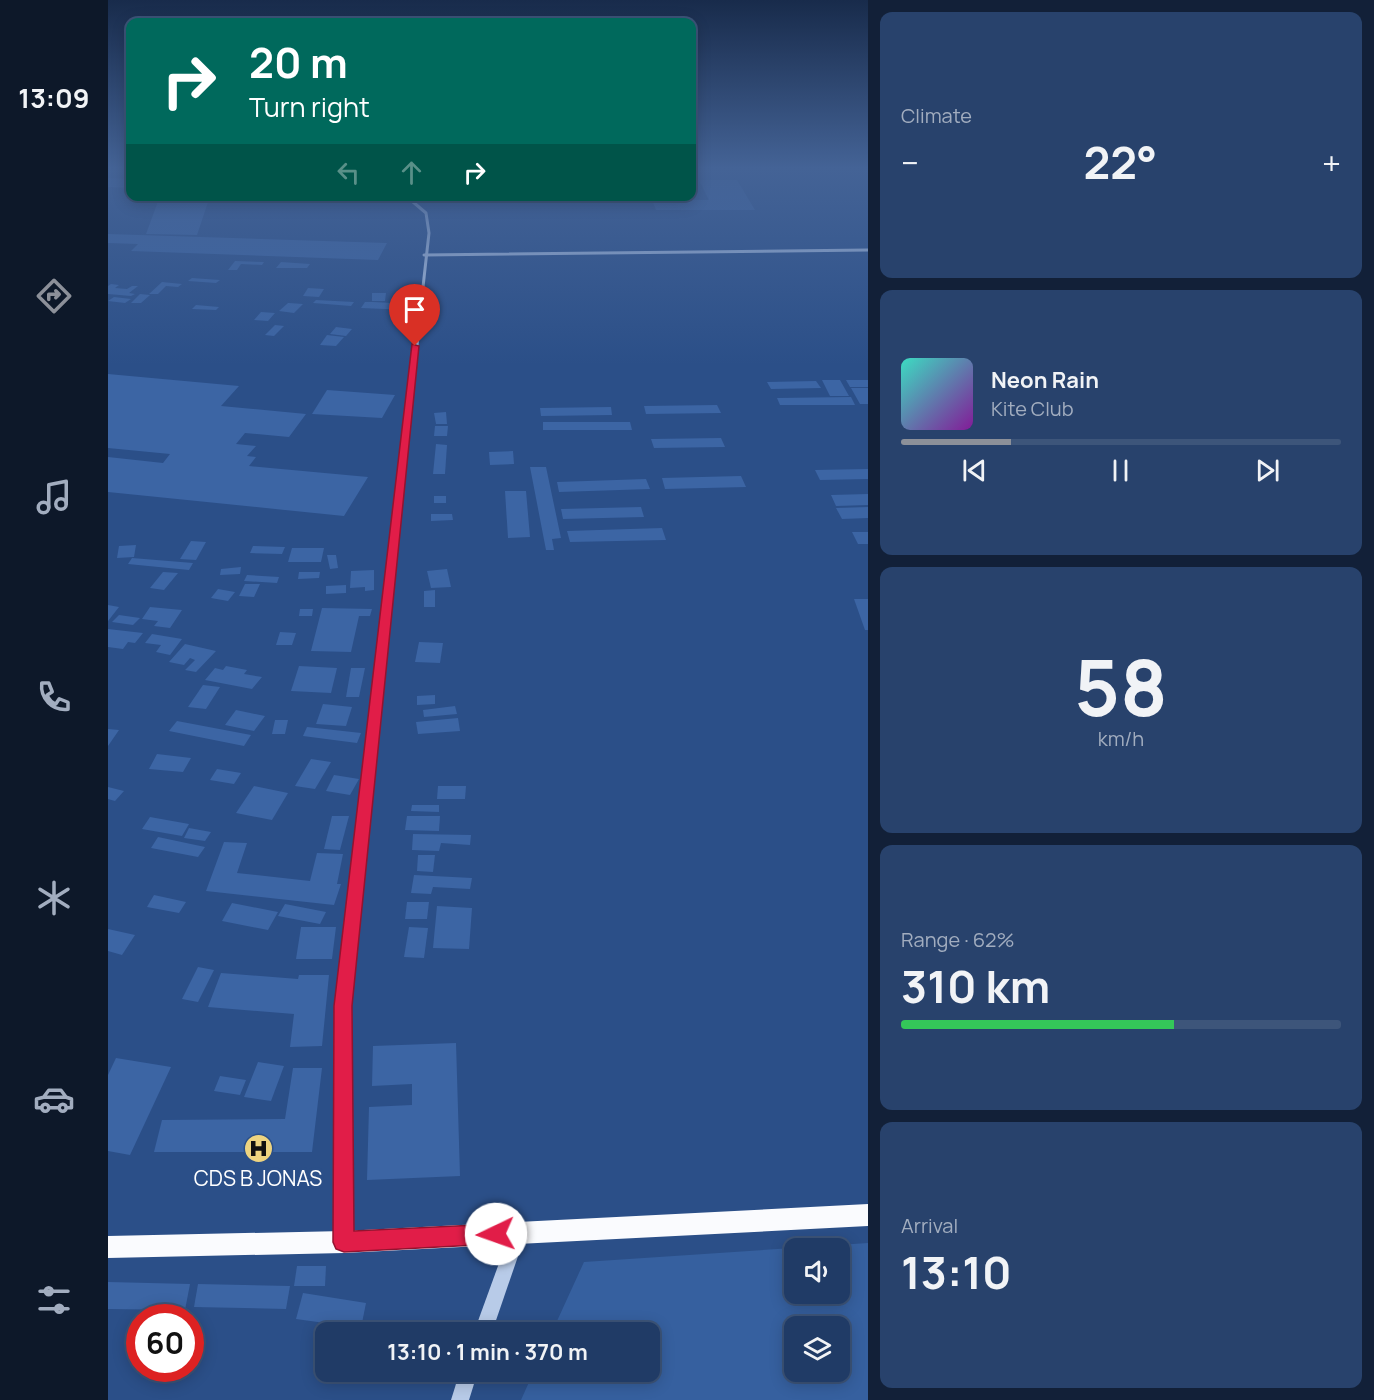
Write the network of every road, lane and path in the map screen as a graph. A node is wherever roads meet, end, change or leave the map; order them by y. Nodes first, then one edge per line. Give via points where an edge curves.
1 (429, 234) edge
2 (868, 250) edge
3 (424, 255) junction
4 (868, 1215) edge
5 (518, 1233) junction
6 (344, 1242) junction
7 (108, 1247) edge
8 (487, 1322) edge
9 (466, 1382) edge
10 (460, 1400) edge

1 - 3 street
2 - 3 street
3 - 6 street via 343,1006
4 - 5 main road
5 - 6 main road
5 - 8 street
6 - 7 main road
9 - 10 street

